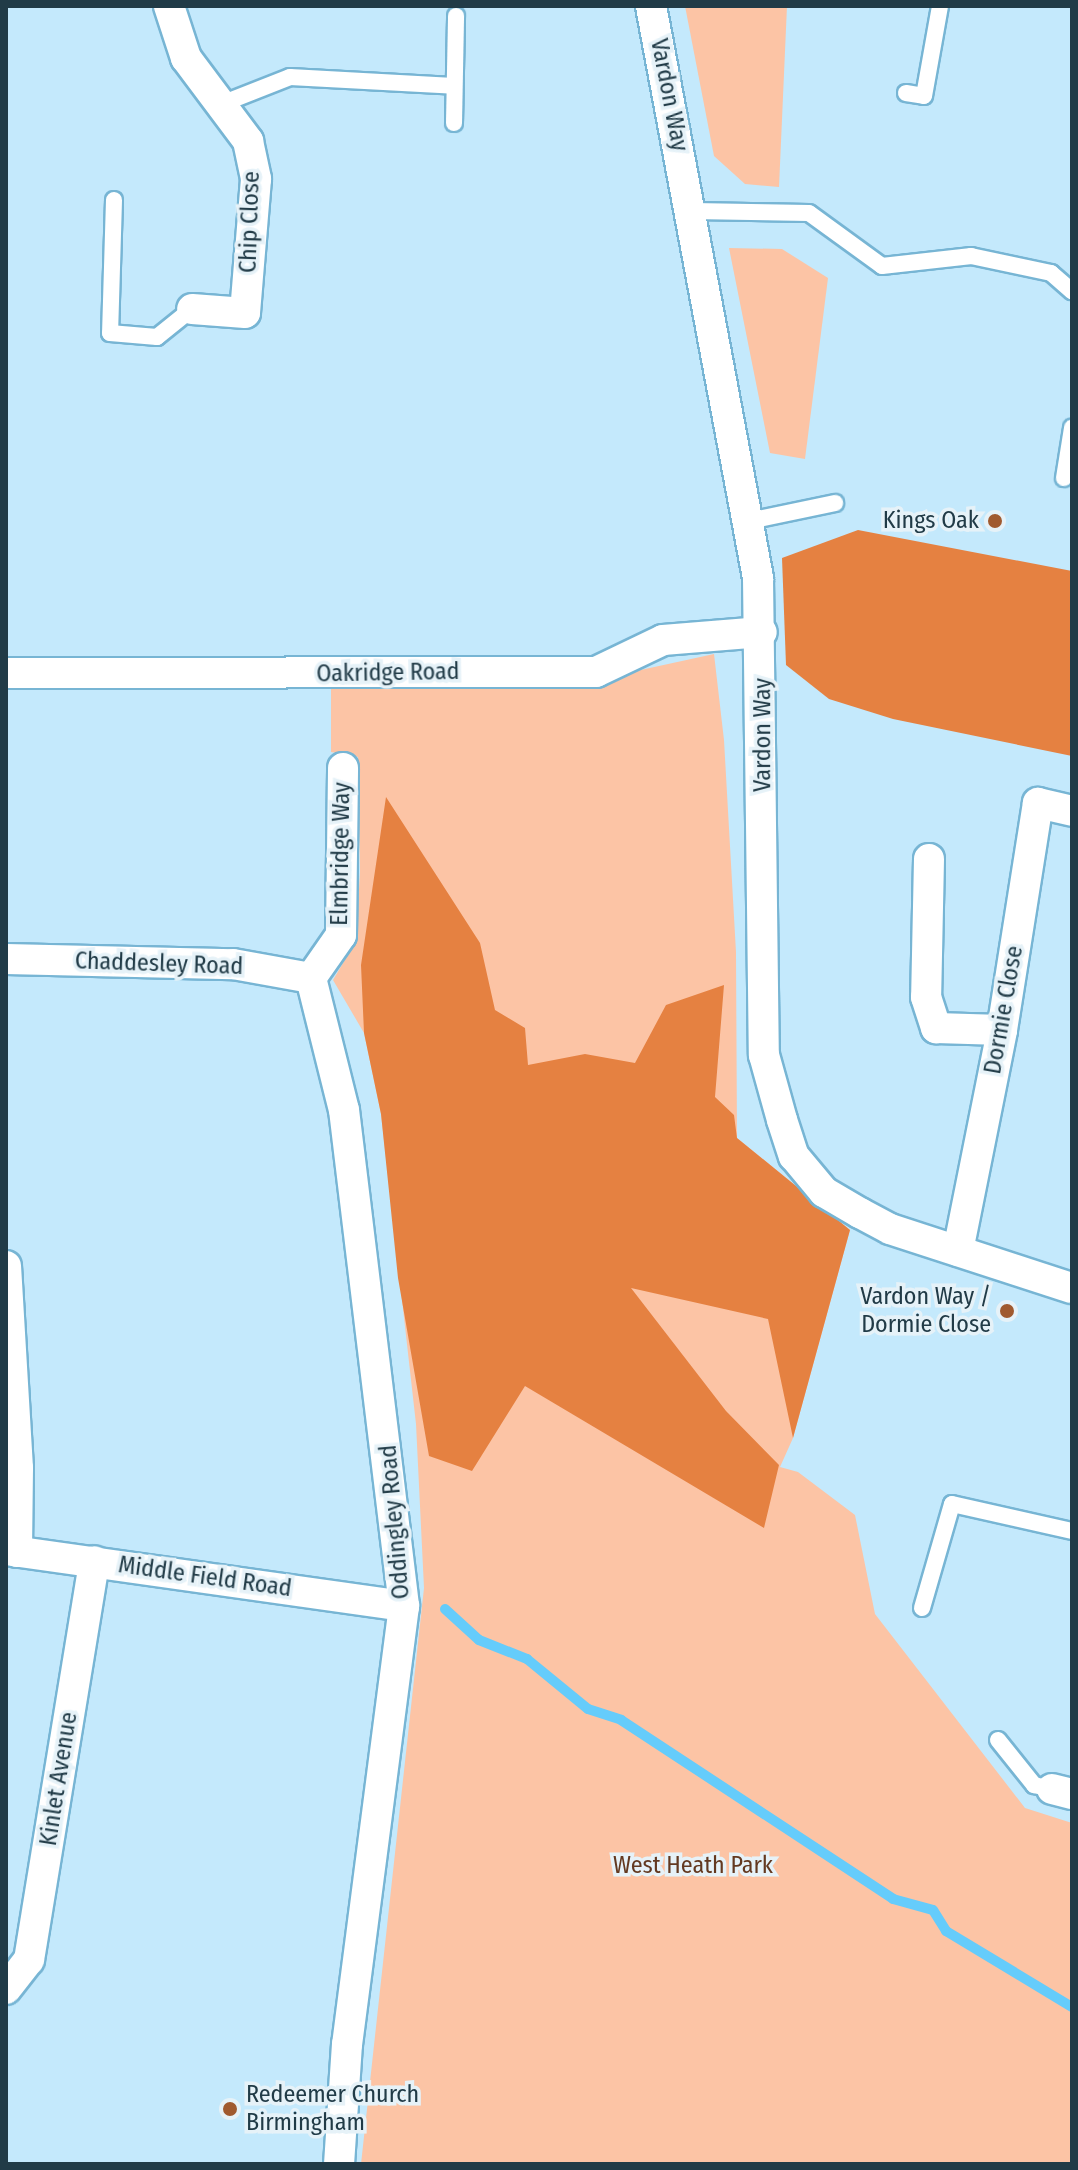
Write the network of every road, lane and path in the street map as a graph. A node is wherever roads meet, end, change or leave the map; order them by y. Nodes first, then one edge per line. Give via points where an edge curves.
1 (169, 6) edge
2 (651, 6) edge
3 (940, 6) edge
4 (456, 16) dead end
5 (454, 86) junction
6 (906, 93) dead end
7 (224, 103) junction
8 (454, 123) dead end
9 (114, 200) dead end
10 (693, 211) junction
11 (1072, 291) edge
12 (192, 309) joint
13 (1072, 428) edge
14 (1064, 478) dead end
15 (835, 503) dead end
16 (749, 521) junction
17 (762, 632) junction
18 (6, 673) edge
19 (343, 768) dead end
20 (1072, 811) edge
21 (929, 859) dead end
22 (6, 959) edge
23 (311, 978) junction
24 (1002, 1030) junction
25 (958, 1251) junction
26 (6, 1266) edge
27 (1072, 1288) edge
28 (1072, 1531) edge
29 (12, 1551) edge
30 (94, 1561) junction
31 (404, 1606) junction
32 (922, 1608) dead end
33 (998, 1740) dead end
34 (1062, 1792) edge
35 (6, 1989) edge
36 (339, 2164) edge

1 - 7 street, Chip Close via 186,58
2 - 10 street, Vardon Way
3 - 6 lane via 924,96
4 - 5 lane
5 - 7 lane via 290,77
5 - 8 lane
7 - 12 street, Chip Close via 248,141 256,179 245,313
9 - 12 lane via 110,333 157,337
10 - 11 lane via 809,213 882,266 971,256 1051,273
10 - 16 street, Vardon Way
13 - 14 lane
15 - 16 lane
16 - 17 street, Vardon Way
17 - 18 street, Oakridge Road via 663,640 596,672
17 - 25 street, Vardon Way via 764,1055 786,1132 794,1156 824,1192 890,1229
19 - 23 street, Elmbridge Way via 341,935
20 - 24 street, Dormie Close via 1038,803
21 - 24 street via 926,997 936,1028
22 - 23 street, Chaddesley Road via 233,964
23 - 31 street, Oddingley Road via 344,1110
24 - 25 street, Dormie Close
25 - 27 street, Vardon Way
26 - 29 street via 18,1468
28 - 32 lane via 952,1504
29 - 30 street, Middle Field Road
30 - 31 street, Middle Field Road
30 - 35 street, Kinlet Avenue via 29,1960
31 - 36 street, Oddingley Road via 347,2044
33 - 34 lane via 1034,1785

